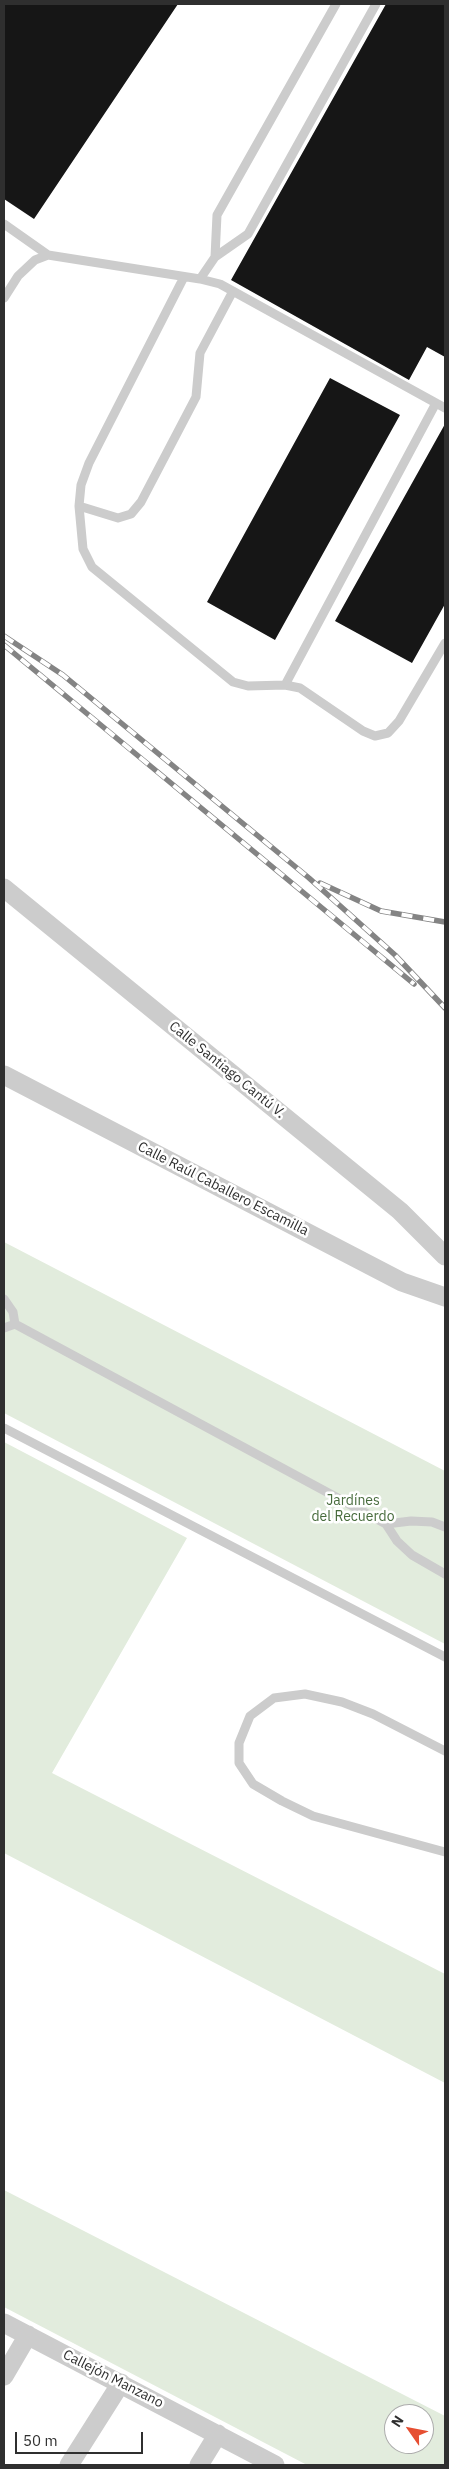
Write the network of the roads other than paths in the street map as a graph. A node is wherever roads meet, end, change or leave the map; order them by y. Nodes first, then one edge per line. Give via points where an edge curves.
1 (336, 4) edge
2 (376, 4) edge
3 (4, 224) edge
4 (48, 255) junction
5 (215, 258) junction
6 (184, 277) junction
7 (200, 279) junction
8 (233, 291) junction
9 (4, 298) edge
10 (436, 403) junction
11 (445, 408) edge
12 (79, 506) junction
13 (445, 643) edge
14 (285, 685) junction
15 (4, 888) edge
16 (4, 1074) edge
17 (445, 1256) edge
18 (445, 1297) edge
19 (4, 1299) edge
20 (15, 1324) junction
21 (4, 1328) edge
22 (4, 1428) edge
23 (386, 1524) junction
24 (445, 1527) edge
25 (445, 1574) edge
26 (445, 1657) edge
27 (445, 1751) edge
28 (445, 1852) edge
29 (4, 2323) edge
30 (28, 2335) junction
31 (4, 2376) edge
32 (121, 2383) junction
33 (218, 2434) junction
34 (70, 2465) edge
35 (198, 2465) edge
36 (275, 2465) edge

1 - 5 lane via 218,215
2 - 5 lane via 248,234
3 - 4 lane
4 - 6 lane
4 - 9 lane via 35,260 18,276
5 - 7 lane
6 - 7 lane
6 - 12 lane via 89,463 81,485
7 - 8 lane
8 - 10 lane
8 - 12 lane via 200,353 196,397 141,502 131,514 118,518
10 - 11 lane
10 - 14 lane
12 - 14 lane via 82,549 92,567 233,682 248,686
13 - 14 lane via 399,721 388,733 375,736 363,731 300,688
15 - 17 street, Calle Santiago Cantú V. via 400,1211
16 - 18 street, Calle Raúl Caballero Escamilla via 402,1282
19 - 20 lane via 13,1312
20 - 21 lane
20 - 23 lane
22 - 26 lane
23 - 24 lane via 411,1520
23 - 25 lane via 397,1541 412,1554
27 - 28 lane via 373,1714 342,1702 305,1694 274,1698 250,1716 239,1743 239,1763 254,1784 282,1801 313,1816
29 - 30 street, Callejón Manzano
30 - 31 street
30 - 32 street, Callejón Manzano
32 - 33 street, Callejón Manzano
32 - 34 street
33 - 35 street
33 - 36 street, Callejón Manzano

